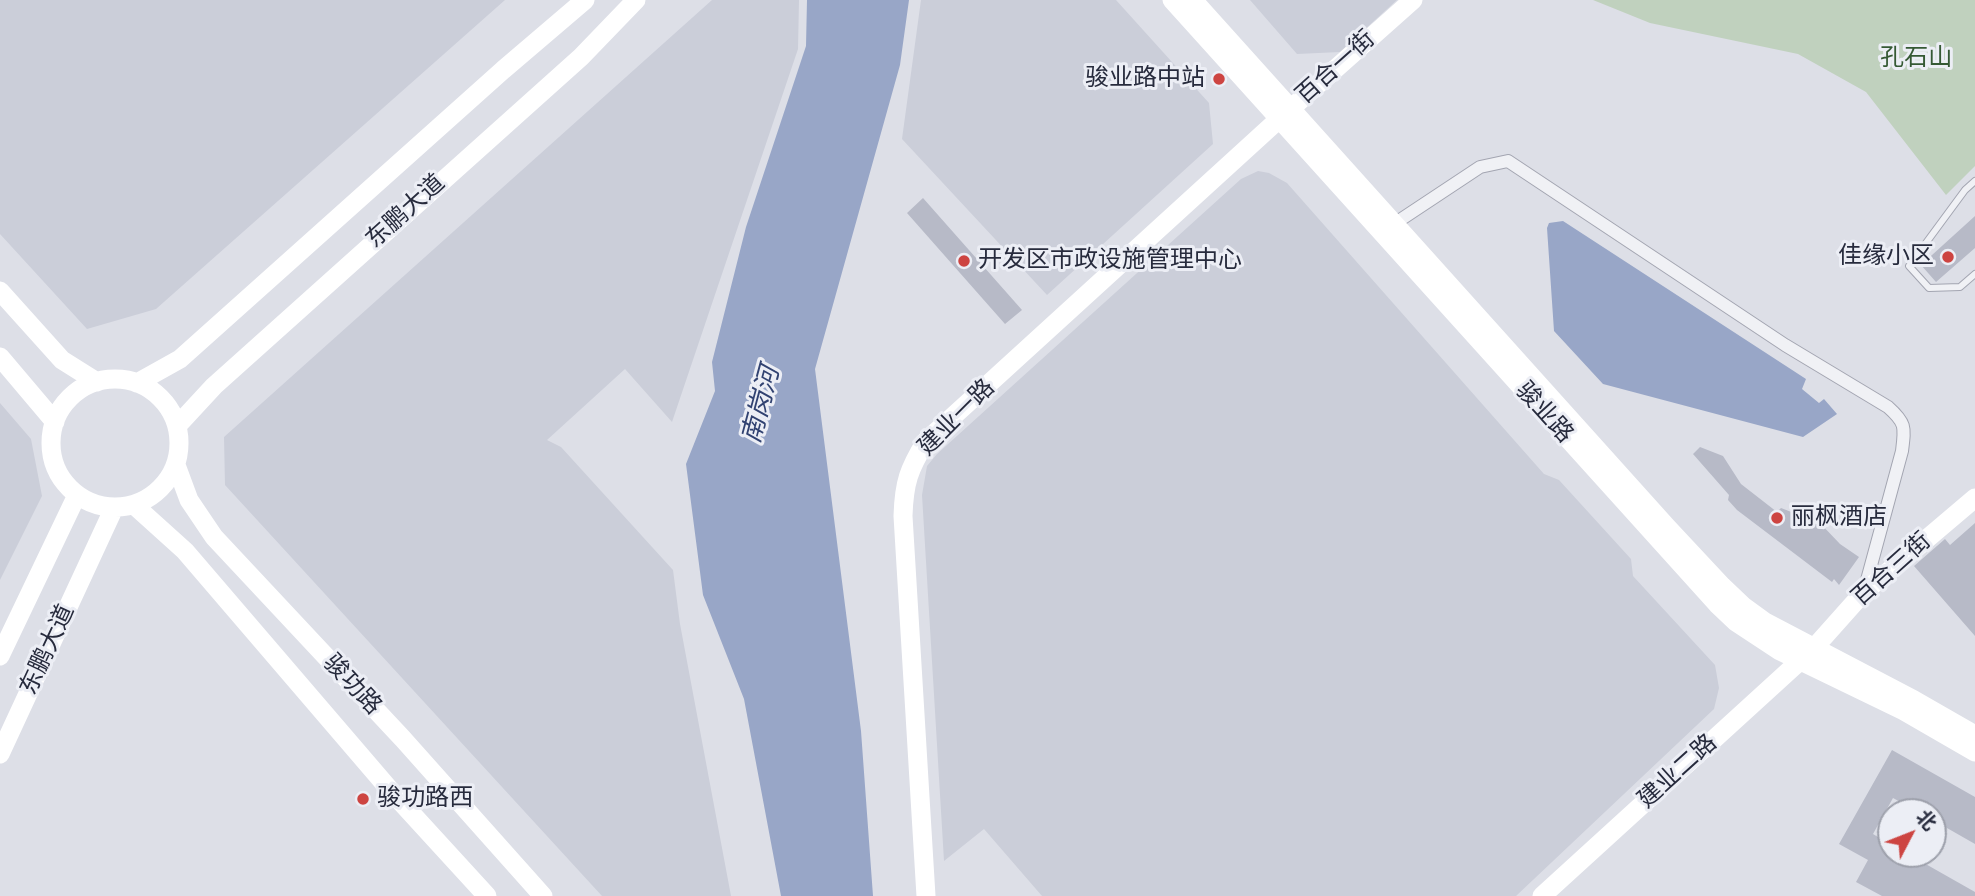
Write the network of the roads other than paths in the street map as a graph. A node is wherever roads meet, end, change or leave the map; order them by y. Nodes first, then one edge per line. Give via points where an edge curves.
1 (586, 0) edge
2 (636, 0) edge
3 (1172, 0) edge
4 (1193, 0) edge
5 (1413, 0) edge
6 (1285, 114) junction
7 (1975, 181) edge
8 (1394, 224) junction
9 (1975, 274) edge
10 (0, 290) edge
11 (0, 357) edge
12 (97, 382) junction
13 (136, 383) junction
14 (55, 422) junction
15 (177, 426) junction
16 (176, 465) junction
17 (77, 495) junction
18 (1975, 498) edge
19 (134, 505) junction
20 (114, 508) junction
21 (1863, 593) junction
22 (1807, 654) junction
23 (0, 656) edge
24 (1975, 735) edge
25 (1975, 752) edge
26 (0, 754) edge
27 (486, 896) edge
28 (542, 896) edge
29 (926, 896) edge
30 (1542, 896) edge

1 - 13 street, 东鹏大道 via 180,359
2 - 15 street, 东鹏大道 via 581,57 214,386
3 - 6 street, 骏业路
4 - 6 street, 骏业路
5 - 6 street, 百合一街
6 - 8 street, 骏业路
6 - 22 street, 骏业路 via 1717,604 1758,638
6 - 29 street, 建业一路 via 926,441 909,469 903,516
7 - 9 lane via 1909,266 1929,288 1959,287
8 - 21 street via 1480,167 1507,161 1785,345 1888,407 1905,427
8 - 22 street, 骏业路 via 1722,586
10 - 12 street via 62,360
11 - 14 street
12 - 13 street via 117,379
12 - 14 street via 64,405
13 - 15 street via 154,392
14 - 17 street via 54,462
15 - 16 street
16 - 19 street via 167,482
16 - 28 street, 骏功路 via 189,500 214,537
17 - 20 street
17 - 23 street, 东鹏大道
18 - 21 street, 百合三街
19 - 20 street
19 - 27 street, 骏功路 via 185,551
20 - 26 street, 东鹏大道
21 - 22 street, 百合三街
22 - 24 street, 骏业路 via 1914,699
22 - 25 street, 骏业路
22 - 30 street, 建业二路

